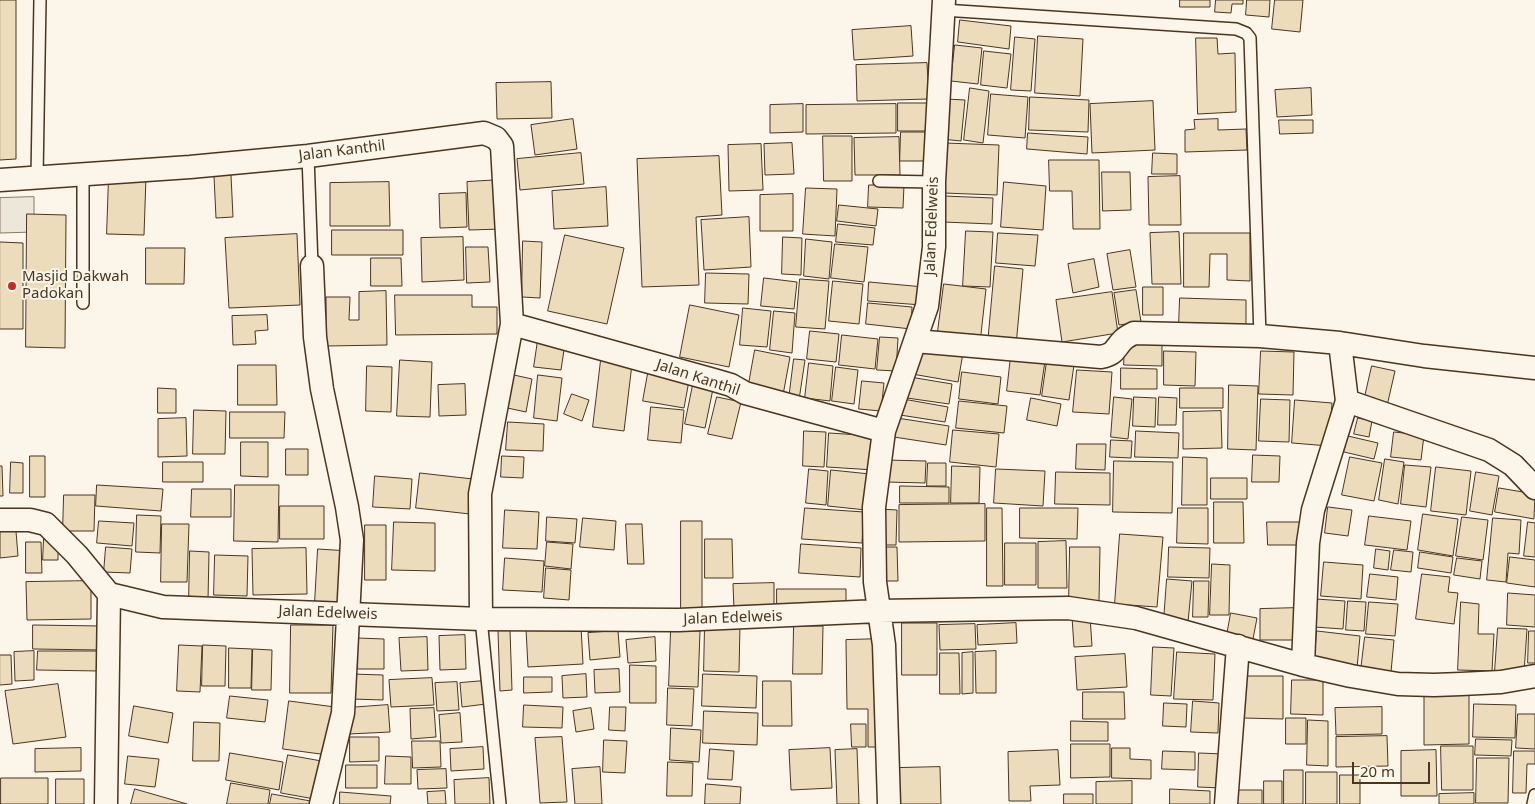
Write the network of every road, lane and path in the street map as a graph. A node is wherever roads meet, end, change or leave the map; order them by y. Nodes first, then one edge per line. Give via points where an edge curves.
1 (40, 0) edge
2 (944, 5) edge
3 (308, 156) junction
4 (83, 174) junction
5 (37, 178) junction
6 (0, 180) edge
7 (879, 181) dead end
8 (934, 182) junction
9 (312, 266) joint
10 (83, 303) dead end
11 (512, 324) junction
12 (1260, 336) junction
13 (915, 342) junction
14 (1340, 343) junction
15 (1535, 368) edge
16 (1346, 401) junction
17 (884, 431) junction
18 (1535, 488) edge
19 (0, 520) edge
20 (109, 594) junction
21 (879, 611) junction
22 (349, 614) junction
23 (481, 619) junction
24 (1238, 646) junction
25 (1303, 665) junction
26 (1535, 676) edge
27 (1535, 795) edge
28 (106, 804) edge
29 (321, 804) edge
30 (500, 804) edge
31 (889, 804) edge
32 (1226, 804) edge
33 (1533, 804) edge

1 - 5 lane
2 - 8 street, Jalan Edelweis
2 - 12 lane via 1236,29 1246,33 1250,38
3 - 4 street, Jalan Kanthil
3 - 9 lane
3 - 11 street, Jalan Kanthil via 484,132 496,138 502,146
4 - 5 street, Jalan Kanthil
4 - 10 lane
5 - 6 street, Jalan Kanthil
7 - 8 lane
8 - 13 street, Jalan Edelweis via 933,257 927,306
9 - 22 street via 315,337 321,380 352,540
11 - 17 street, Jalan Kanthil
11 - 23 street, Jalan Kanthil via 480,494
12 - 13 street via 1134,333 1123,340 1115,352 1101,357
12 - 14 street
13 - 17 street, Jalan Edelweis
14 - 15 street
14 - 16 street
16 - 18 street via 1489,450 1513,465
16 - 25 street via 1313,510 1308,543
17 - 21 street, Jalan Edelweis via 874,507 875,582
19 - 20 street via 30,520 46,524
20 - 22 street, Jalan Edelweis via 163,607
20 - 28 street
21 - 23 street, Jalan Edelweis via 679,620
21 - 24 street via 1068,608 1136,618
21 - 31 street via 884,645
22 - 23 street, Jalan Edelweis
22 - 29 street via 343,713
23 - 30 lane
24 - 25 street
24 - 32 street
25 - 26 street via 1398,684 1501,682
27 - 33 lane

